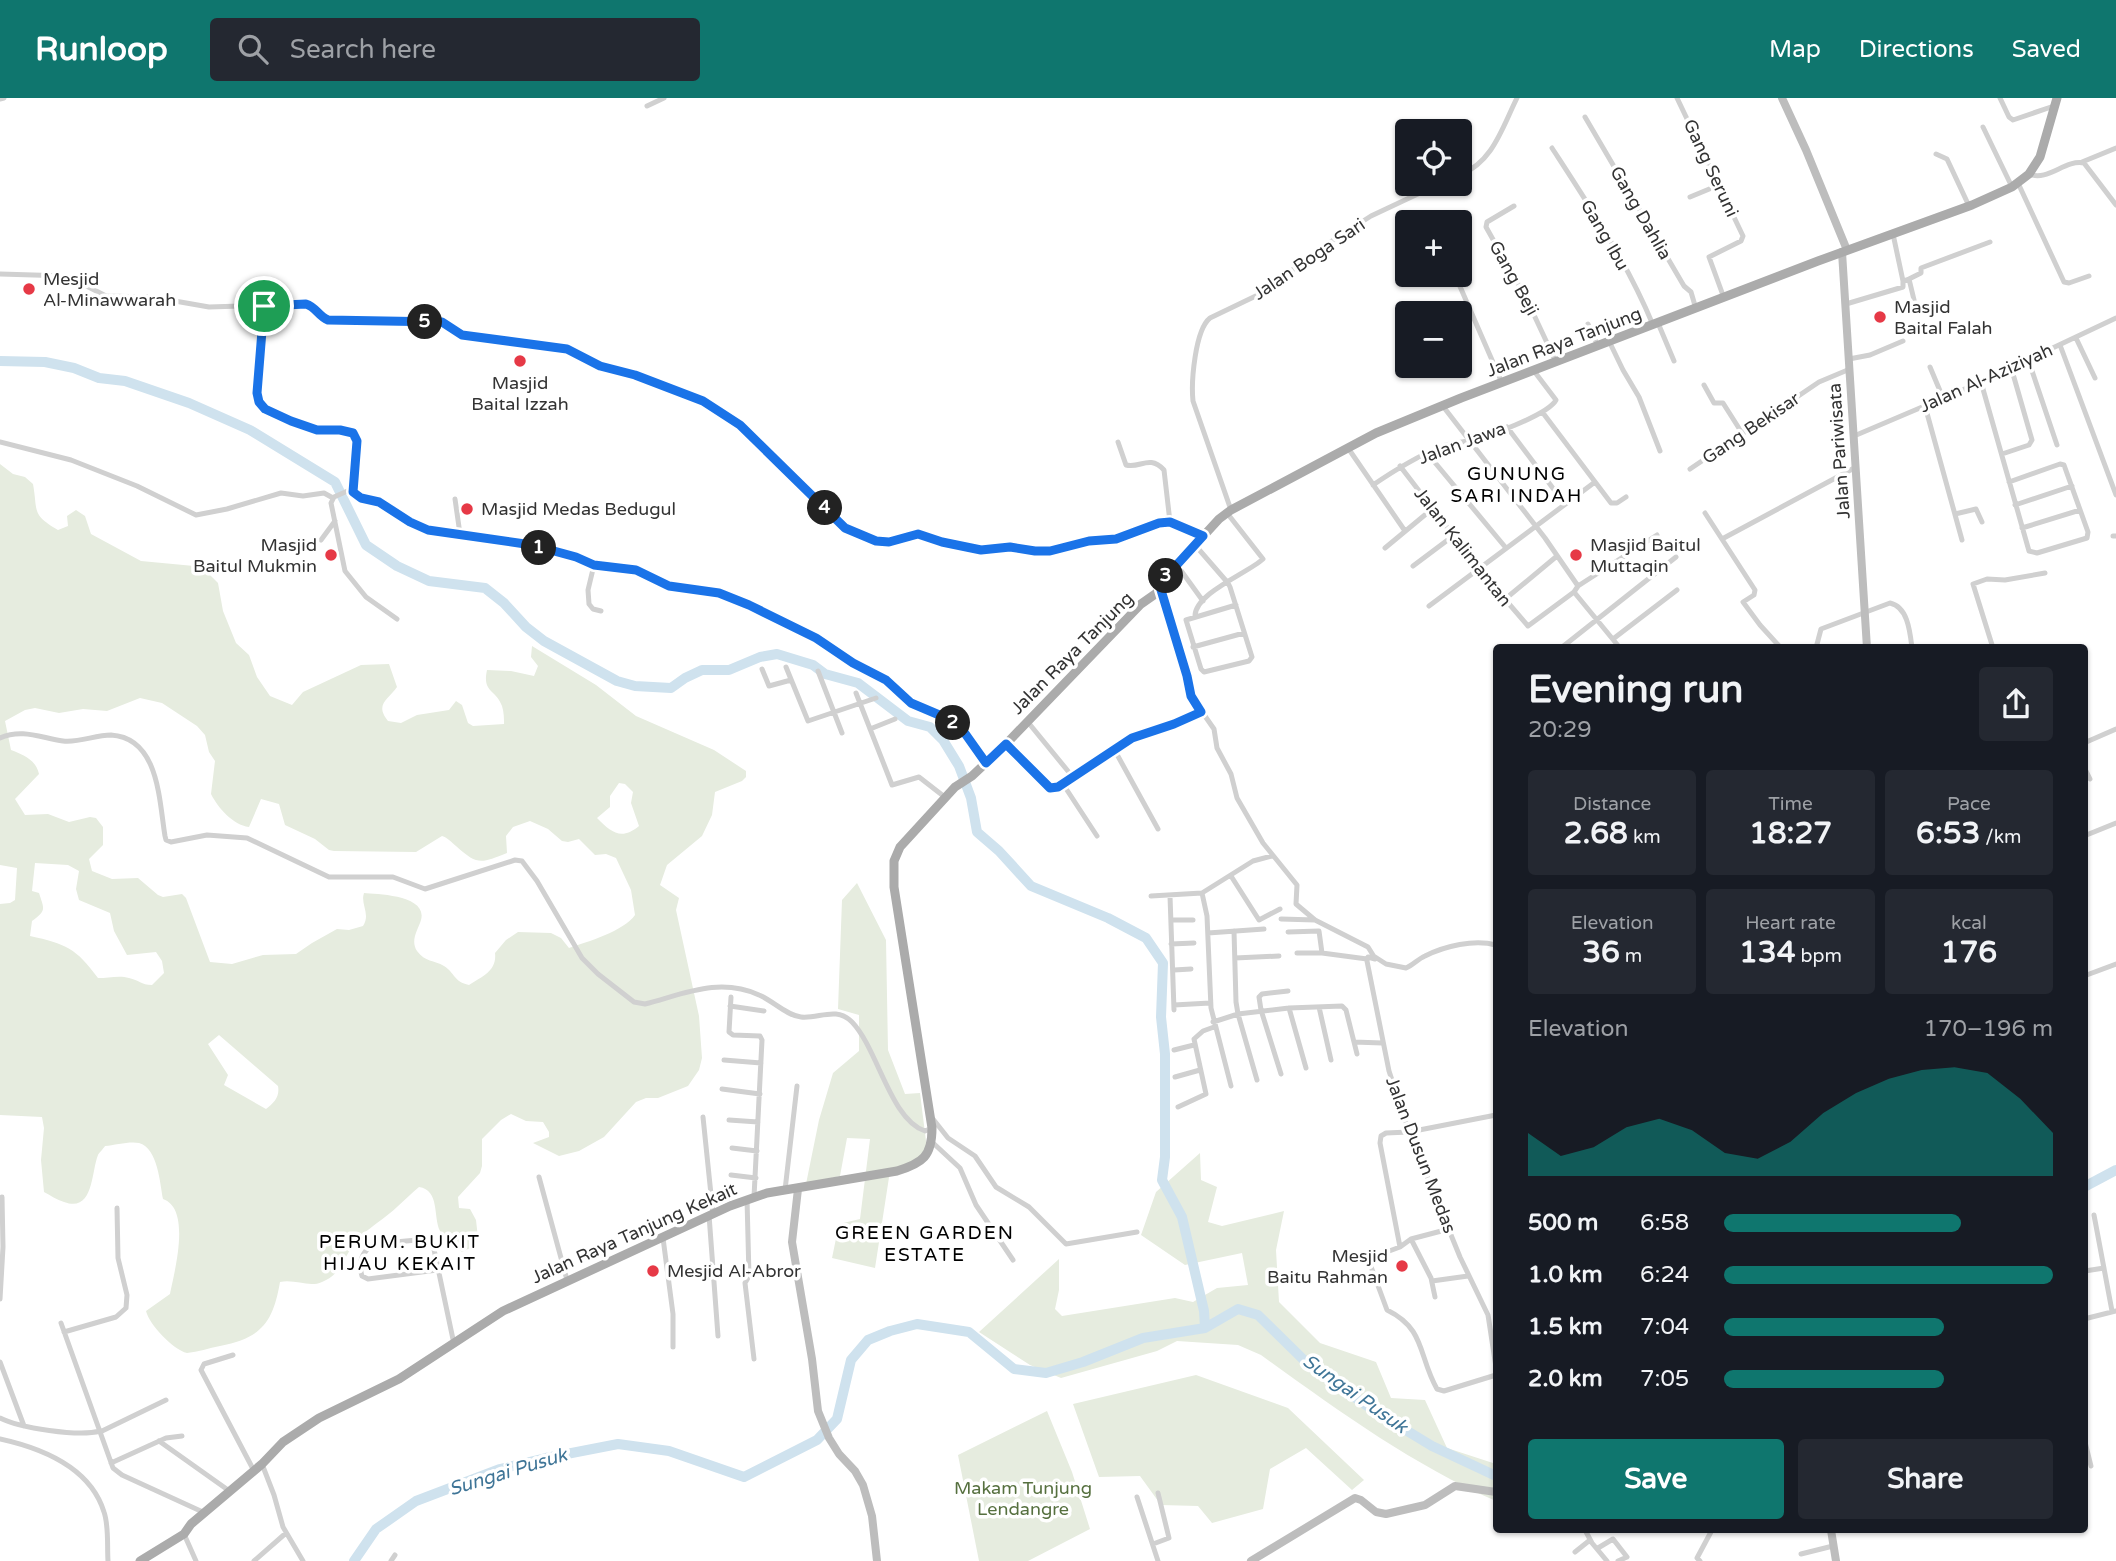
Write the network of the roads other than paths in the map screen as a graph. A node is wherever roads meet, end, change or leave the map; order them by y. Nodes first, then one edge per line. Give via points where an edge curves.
1 (664, 98) edge
2 (1517, 98) edge
3 (1677, 98) edge
4 (1782, 98) edge
5 (2000, 98) edge
6 (2056, 102) edge
7 (647, 106) dead end
8 (1585, 117) dead end
9 (1983, 127) dead end
10 (1552, 148) dead end
11 (2116, 148) edge
12 (1936, 153) dead end
13 (2082, 162) junction
14 (1472, 170) edge
15 (2029, 174) junction
16 (1719, 185) junction
17 (2015, 185) junction
18 (1411, 196) edge
19 (1690, 197) dead end
20 (2116, 205) edge
21 (1514, 206) dead end
22 (1969, 206) junction
23 (1894, 234) junction
24 (1990, 242) dead end
25 (1845, 251) junction
26 (0, 274) edge
27 (2089, 276) dead end
28 (1906, 280) junction
29 (1460, 287) edge
30 (1724, 298) junction
31 (1846, 304) junction
32 (1915, 304) dead end
33 (264, 306) junction
34 (1696, 309) junction
35 (2116, 318) edge
36 (1588, 324) dead end
37 (1656, 324) junction
38 (2076, 338) junction
39 (1609, 341) junction
40 (1903, 341) dead end
41 (2060, 345) junction
42 (1598, 346) junction
43 (2028, 359) junction
44 (1674, 361) dead end
45 (1556, 362) junction
46 (1849, 364) junction
47 (1930, 367) dead end
48 (2011, 367) junction
49 (1534, 371) junction
50 (2095, 377) dead end
51 (1981, 382) junction
52 (1502, 383) junction
53 (1704, 385) dead end
54 (1944, 398) junction
55 (1442, 405) junction
56 (1925, 406) junction
57 (1543, 413) junction
58 (1507, 427) junction
59 (1742, 433) junction
60 (1854, 436) junction
61 (1468, 441) junction
62 (0, 442) edge
63 (1118, 442) dead end
64 (2057, 444) dead end
65 (1348, 448) junction
66 (1660, 451) dead end
67 (1427, 453) junction
68 (2002, 454) junction
69 (1400, 466) junction
70 (1856, 467) junction
71 (1690, 469) dead end
72 (1595, 481) junction
73 (2008, 482) junction
74 (1373, 485) junction
75 (2072, 486) junction
76 (350, 490) junction
77 (2116, 495) edge
78 (335, 497) junction
79 (1626, 497) dead end
80 (455, 499) dead end
81 (1564, 503) junction
82 (2015, 505) junction
83 (1432, 509) junction
84 (2080, 510) junction
85 (1229, 511) junction
86 (1705, 513) dead end
87 (1955, 514) junction
88 (335, 521) junction
89 (1170, 522) junction
90 (1982, 522) dead end
91 (1535, 526) junction
92 (2022, 528) junction
93 (1405, 531) junction
94 (460, 534) junction
95 (1657, 535) dead end
96 (1203, 536) junction
97 (1453, 536) junction
98 (1722, 539) junction
99 (320, 540) dead end
100 (1962, 540) dead end
101 (1195, 545) junction
102 (1385, 548) dead end
103 (1506, 548) junction
104 (1557, 556) junction
105 (1676, 557) dead end
106 (594, 565) junction
107 (1177, 565) junction
108 (1413, 566) dead end
109 (1479, 569) junction
110 (2045, 573) dead end
111 (1227, 580) junction
112 (1576, 589) junction
113 (1161, 590) junction
114 (1677, 590) dead end
115 (1504, 600) junction
116 (1203, 601) junction
117 (1236, 604) junction
118 (1429, 606) dead end
119 (601, 611) dead end
120 (1865, 611) junction
121 (1195, 616) junction
122 (397, 619) dead end
123 (1597, 620) junction
124 (1244, 633) junction
125 (1613, 639) junction
126 (1566, 644) edge
127 (1617, 644) edge
128 (1777, 644) edge
129 (1817, 644) edge
130 (1867, 644) edge
131 (1911, 644) edge
132 (1992, 644) edge
133 (1193, 647) junction
134 (786, 667) dead end
135 (762, 669) dead end
136 (818, 671) dead end
137 (791, 680) junction
138 (856, 693) dead end
139 (876, 698) dead end
140 (860, 704) junction
141 (1201, 712) junction
142 (834, 713) junction
143 (895, 719) dead end
144 (1027, 721) junction
145 (870, 729) junction
146 (2116, 729) edge
147 (842, 733) dead end
148 (0, 738) edge
149 (2088, 741) edge
150 (1006, 744) junction
151 (1114, 749) junction
152 (986, 763) junction
153 (2088, 775) edge
154 (1072, 776) junction
155 (2090, 779) dead end
156 (1063, 784) junction
157 (946, 798) junction
158 (2116, 823) edge
159 (1158, 830) dead end
160 (2088, 834) edge
161 (1097, 836) dead end
162 (1272, 856) junction
163 (1231, 876) junction
164 (1202, 893) junction
165 (1151, 896) dead end
166 (1170, 896) junction
167 (1280, 909) dead end
168 (1281, 919) dead end
169 (1171, 920) junction
170 (1194, 920) dead end
171 (1315, 920) junction
172 (1264, 929) dead end
173 (1234, 930) junction
174 (1288, 932) dead end
175 (1208, 933) junction
176 (1194, 943) dead end
177 (1171, 944) junction
178 (1493, 944) edge
179 (1297, 953) dead end
180 (1322, 953) junction
181 (1279, 956) dead end
182 (1235, 958) junction
183 (1373, 958) junction
184 (2116, 964) edge
185 (1191, 969) dead end
186 (1174, 971) junction
187 (2088, 974) edge
188 (1288, 991) dead end
189 (731, 997) dead end
190 (1210, 1003) junction
191 (730, 1006) junction
192 (1319, 1007) junction
193 (1289, 1008) junction
194 (1261, 1010) junction
195 (764, 1011) dead end
196 (1238, 1014) junction
197 (1214, 1024) junction
198 (1354, 1042) junction
199 (1382, 1043) junction
200 (1194, 1045) junction
201 (1174, 1050) dead end
202 (1357, 1054) dead end
203 (724, 1060) dead end
204 (1331, 1060) dead end
205 (761, 1063) junction
206 (1306, 1068) dead end
207 (1200, 1070) junction
208 (1281, 1074) dead end
209 (1175, 1077) dead end
210 (1257, 1080) dead end
211 (797, 1086) dead end
212 (1231, 1086) dead end
213 (722, 1089) dead end
214 (760, 1094) junction
215 (1178, 1107) dead end
216 (929, 1114) junction
217 (1493, 1116) edge
218 (703, 1117) dead end
219 (729, 1120) dead end
220 (758, 1122) junction
221 (932, 1128) junction
222 (1409, 1132) junction
223 (932, 1142) junction
224 (732, 1148) dead end
225 (757, 1151) junction
226 (731, 1175) dead end
227 (539, 1177) dead end
228 (756, 1178) junction
229 (798, 1189) junction
230 (785, 1190) junction
231 (2, 1197) dead end
232 (750, 1198) junction
233 (117, 1209) dead end
234 (711, 1215) junction
235 (2094, 1215) dead end
236 (1449, 1229) junction
237 (1137, 1232) dead end
238 (663, 1238) junction
239 (1410, 1239) junction
240 (1400, 1247) junction
241 (1013, 1260) dead end
242 (2104, 1268) junction
243 (437, 1270) junction
244 (2088, 1271) edge
245 (1374, 1275) junction
246 (1468, 1276) junction
247 (567, 1280) junction
248 (1353, 1281) dead end
249 (1432, 1281) junction
250 (1435, 1297) dead end
251 (0, 1299) edge
252 (2114, 1311) edge
253 (2088, 1319) edge
254 (61, 1323) dead end
255 (64, 1332) junction
256 (718, 1336) dead end
257 (454, 1344) junction
258 (673, 1347) dead end
259 (1493, 1348) edge
260 (233, 1355) dead end
261 (754, 1359) dead end
262 (0, 1362) edge
263 (1493, 1376) edge
264 (166, 1400) dead end
265 (0, 1418) edge
266 (24, 1426) junction
267 (100, 1432) junction
268 (182, 1436) dead end
269 (0, 1440) edge
270 (159, 1441) junction
271 (2088, 1454) edge
272 (111, 1462) junction
273 (262, 1464) junction
274 (2091, 1466) dead end
275 (253, 1469) junction
276 (228, 1490) junction
277 (1493, 1491) edge
278 (1158, 1493) dead end
279 (1137, 1497) dead end
280 (205, 1513) junction
281 (286, 1533) junction
282 (1586, 1533) edge
283 (1710, 1533) edge
284 (1831, 1533) edge
285 (184, 1534) junction
286 (1590, 1540) junction
287 (1153, 1544) junction
288 (1833, 1546) junction
289 (1598, 1548) junction
290 (1575, 1552) dead end
291 (1801, 1554) dead end
292 (1697, 1560) edge
293 (108, 1561) edge
294 (140, 1561) edge
295 (196, 1561) edge
296 (254, 1561) edge
297 (303, 1561) edge
298 (877, 1561) edge
299 (1158, 1561) edge
300 (1251, 1561) edge
301 (1607, 1561) edge
302 (1618, 1561) edge
303 (1836, 1561) edge

1 - 7 street
2 - 14 street via 1500,136
3 - 16 street, Gang Seruni
4 - 25 street, Jalan Pariwisata
5 - 6 street via 2013,120
6 - 15 main road, Jalan Raya Tanjung via 2042,152
8 - 34 street, Gang Dahlia via 1690,291
9 - 17 street
10 - 37 street, Gang Ibu
11 - 13 street
12 - 22 street via 1947,159
13 - 15 street via 2038,177
13 - 20 street
15 - 17 main road, Jalan Raya Tanjung
16 - 19 street
16 - 30 street, Gang Seruni via 1743,236 1709,257
17 - 22 main road, Jalan Raya Tanjung
17 - 27 street via 2064,282
18 - 85 street, Jalan Boga Sari via 1355,226 1262,293 1202,326 1193,401
21 - 45 street, Gang Beji via 1486,227
22 - 23 main road, Jalan Raya Tanjung
23 - 25 main road, Jalan Raya Tanjung
23 - 28 street
24 - 28 street via 1921,268 1921,273
25 - 30 main road, Jalan Raya Tanjung
25 - 31 street, Jalan Pariwisata
26 - 33 street via 67,276 111,297 152,297 209,307
28 - 31 street via 1903,287
28 - 32 street
29 - 52 street
30 - 34 main road, Jalan Raya Tanjung
31 - 46 street, Jalan Pariwisata
33 - 76 street via 258,399 268,411 303,426 355,435
33 - 89 street via 306,304 328,320 442,322 462,335 572,351 600,366 635,375 718,409 845,528 876,541 918,534 981,550 1050,551 1116,539
34 - 37 main road, Jalan Raya Tanjung
35 - 38 street, Jalan Al-Aziziyah
36 - 42 street
37 - 39 main road, Jalan Raya Tanjung
37 - 44 street, Gang Ibu
38 - 41 street, Jalan Al-Aziziyah
38 - 50 street
39 - 42 main road, Jalan Raya Tanjung
39 - 66 street via 1639,397
40 - 46 street, Gang Bekisar
41 - 43 street, Jalan Al-Aziziyah
41 - 77 street
42 - 45 main road, Jalan Raya Tanjung
43 - 48 street, Jalan Al-Aziziyah
43 - 64 street
45 - 49 main road, Jalan Raya Tanjung
46 - 59 street, Gang Bekisar
46 - 60 street, Jalan Pariwisata
47 - 54 street
48 - 51 street, Jalan Al-Aziziyah
48 - 68 street via 2032,440
49 - 52 main road, Jalan Raya Tanjung
49 - 57 street, Jalan Jawa via 1555,399
51 - 54 street, Jalan Al-Aziziyah
51 - 68 street
52 - 55 main road, Jalan Raya Tanjung
53 - 59 street via 1714,403 1723,403
54 - 56 street, Jalan Al-Aziziyah
55 - 61 street
55 - 65 main road, Jalan Raya Tanjung
56 - 60 street, Jalan Al-Aziziyah
56 - 87 street
57 - 58 street, Jalan Jawa
57 - 72 street
58 - 61 street, Jalan Jawa
58 - 81 street
59 - 71 street, Gang Bekisar
60 - 70 street, Jalan Pariwisata
61 - 67 street, Jalan Jawa
61 - 91 street
62 - 78 street via 71,460 196,515 281,493
63 - 89 street via 1126,465 1149,461 1161,465
65 - 74 street
65 - 85 main road, Jalan Raya Tanjung
67 - 69 street, Jalan Jawa
67 - 103 street
68 - 73 street
69 - 74 street, Jalan Jawa
69 - 83 street, Jalan Kalimantan
70 - 98 street
70 - 120 street, Jalan Pariwisata
72 - 79 street via 1613,504
72 - 81 street
73 - 75 street via 2060,464 2066,467
73 - 82 street
74 - 93 street
75 - 82 street
75 - 84 street
76 - 78 street
76 - 94 street via 423,529
78 - 88 street via 331,504
80 - 94 street
81 - 91 street
82 - 92 street
83 - 93 street
83 - 97 street, Jalan Kalimantan
84 - 92 street
84 - 92 street via 2088,532 2085,540 2030,552
85 - 96 main road, Jalan Raya Tanjung
85 - 111 street, Jalan Boga Sari via 1263,559
86 - 98 street
87 - 90 street via 1976,509
87 - 100 street
88 - 99 street
88 - 122 street via 345,571 366,597
89 - 96 street
91 - 103 street
91 - 104 street
93 - 102 street
94 - 106 street via 532,545
95 - 112 street
96 - 101 main road, Jalan Raya Tanjung
97 - 108 street
97 - 109 street, Jalan Kalimantan
98 - 128 street via 1755,590 1744,602
101 - 107 main road, Jalan Raya Tanjung
101 - 111 street
103 - 109 street
104 - 112 street
104 - 115 street
105 - 123 street
106 - 119 street via 588,598 593,609
106 - 152 street via 636,570 669,586 719,593 793,626 886,680 911,703 955,724
107 - 113 main road, Jalan Raya Tanjung via 1163,580
107 - 116 street
109 - 115 street, Jalan Kalimantan
109 - 118 street
110 - 132 street via 1973,584
111 - 116 street
111 - 117 street
112 - 115 street, Jalan Kalimantan via 1528,626
112 - 123 street
113 - 141 street via 1191,696
113 - 144 main road, Jalan Raya Tanjung via 1141,604
114 - 125 street
116 - 121 street
117 - 121 street
117 - 124 street
120 - 129 street via 1821,629
120 - 130 street, Jalan Pariwisata
120 - 131 street via 1888,603 1899,607
121 - 133 street via 1185,621
123 - 125 street
123 - 126 street
124 - 133 street
124 - 133 street via 1252,659 1222,669 1203,672
125 - 127 street
134 - 137 street
135 - 137 street via 769,686
136 - 142 street
137 - 142 street via 807,720
138 - 140 street
139 - 140 street
140 - 142 street
140 - 145 street
141 - 151 street
141 - 162 street via 1214,730 1240,803
142 - 147 street
143 - 145 street
144 - 150 main road, Jalan Raya Tanjung
144 - 154 street
145 - 157 street via 892,785 919,777
146 - 149 street
148 - 221 street via 16,733 67,741 115,736 135,743 152,769 165,836 171,842 207,835 247,838 329,877 393,877 425,889 520,860 582,958 635,1002 645,1004 727,985 751,991 797,1016 830,1013 846,1017 867,1043 908,1119 925,1131
150 - 152 main road, Jalan Raya Tanjung
150 - 156 street via 1047,787
151 - 154 street
151 - 159 street
152 - 157 main road, Jalan Raya Tanjung
153 - 155 street
154 - 156 street
156 - 161 street
157 - 216 main road via 900,847 893,866
158 - 160 street
162 - 163 street via 1253,861
162 - 171 street via 1297,886 1297,906
163 - 164 street
163 - 167 street via 1259,920
164 - 166 street
164 - 175 street
165 - 166 street
166 - 169 street
168 - 171 street
169 - 170 street
169 - 177 street
171 - 183 street via 1368,947
172 - 173 street
173 - 175 street
173 - 182 street
174 - 180 street via 1319,931
175 - 190 street
176 - 177 street
177 - 186 street
178 - 183 street via 1458,946 1427,955 1406,968
179 - 180 street
180 - 183 street
181 - 182 street
182 - 196 street
183 - 199 street, Jalan Dusun Medas
184 - 187 street
185 - 186 street
186 - 190 street via 1174,1007
188 - 194 street via 1261,994
189 - 191 street
190 - 197 street
191 - 195 street
191 - 205 street via 728,1030 733,1035 760,1036
192 - 193 street
192 - 198 street via 1344,1007
192 - 204 street
193 - 194 street
193 - 206 street
194 - 196 street
194 - 208 street
196 - 197 street
196 - 210 street
197 - 200 street via 1198,1034
197 - 212 street
198 - 199 street
198 - 202 street
199 - 222 street, Jalan Dusun Medas
200 - 201 street
200 - 207 street
203 - 205 street
205 - 214 street
207 - 209 street
207 - 215 street via 1206,1094
211 - 230 street
213 - 214 street
214 - 220 street
216 - 221 main road
216 - 237 street via 948,1138 975,1156 996,1187 1029,1207 1068,1245
217 - 222 street
218 - 234 street
219 - 220 street
220 - 225 street
221 - 223 main road
222 - 236 street, Jalan Dusun Medas
222 - 240 street via 1387,1133 1379,1142
223 - 229 main road, Jalan Raya Tanjung Kekait via 914,1166
223 - 241 street via 960,1168 974,1202
224 - 225 street
225 - 228 street
226 - 228 street
227 - 247 street
228 - 232 street
229 - 230 main road, Jalan Raya Tanjung Kekait
229 - 298 street via 792,1242 817,1405 839,1454 863,1485
230 - 232 main road, Jalan Raya Tanjung Kekait
231 - 251 street
232 - 234 main road, Jalan Raya Tanjung Kekait
232 - 261 street via 749,1276 745,1283
233 - 255 street via 126,1308 116,1317
234 - 238 main road, Jalan Raya Tanjung Kekait
234 - 256 street
235 - 242 street
236 - 239 street
236 - 246 street, Jalan Dusun Medas
238 - 247 main road, Jalan Raya Tanjung Kekait
238 - 258 street
239 - 240 street
239 - 249 street
240 - 245 street via 1372,1258
242 - 244 street
242 - 252 street
243 - 243 street via 434,1244 428,1239 373,1244 360,1265 362,1276 368,1279
243 - 257 street
245 - 248 street
245 - 263 street via 1387,1310 1402,1317 1416,1337 1437,1389
246 - 249 street
246 - 259 street, Jalan Dusun Medas via 1488,1315
247 - 257 main road, Jalan Raya Tanjung Kekait via 503,1311
249 - 250 street
252 - 253 street
254 - 255 street
255 - 267 street
257 - 273 main road, Jalan Raya Tanjung Kekait via 398,1379 319,1418 283,1442
260 - 275 street via 201,1369
262 - 266 street
264 - 267 street
265 - 266 street
266 - 267 street
267 - 272 street
268 - 270 street
269 - 293 street via 30,1447 76,1472 104,1512
270 - 272 street
270 - 276 street
271 - 274 street
272 - 280 street via 122,1475
273 - 275 main road, Jalan Raya Tanjung Kekait
273 - 281 street
275 - 276 main road, Jalan Raya Tanjung Kekait
276 - 280 main road, Jalan Raya Tanjung Kekait
277 - 300 street via 1458,1485 1425,1505 1386,1514 1355,1498
278 - 287 street via 1169,1538
279 - 287 street
280 - 285 main road, Jalan Raya Tanjung Kekait
281 - 296 street
281 - 297 street
282 - 286 street
283 - 292 street
284 - 288 street
285 - 294 main road, Jalan Raya Tanjung Kekait
285 - 295 street
286 - 289 street
286 - 290 street
287 - 299 street
288 - 291 street
288 - 303 street
289 - 301 street
289 - 302 street via 1613,1539 1626,1557

